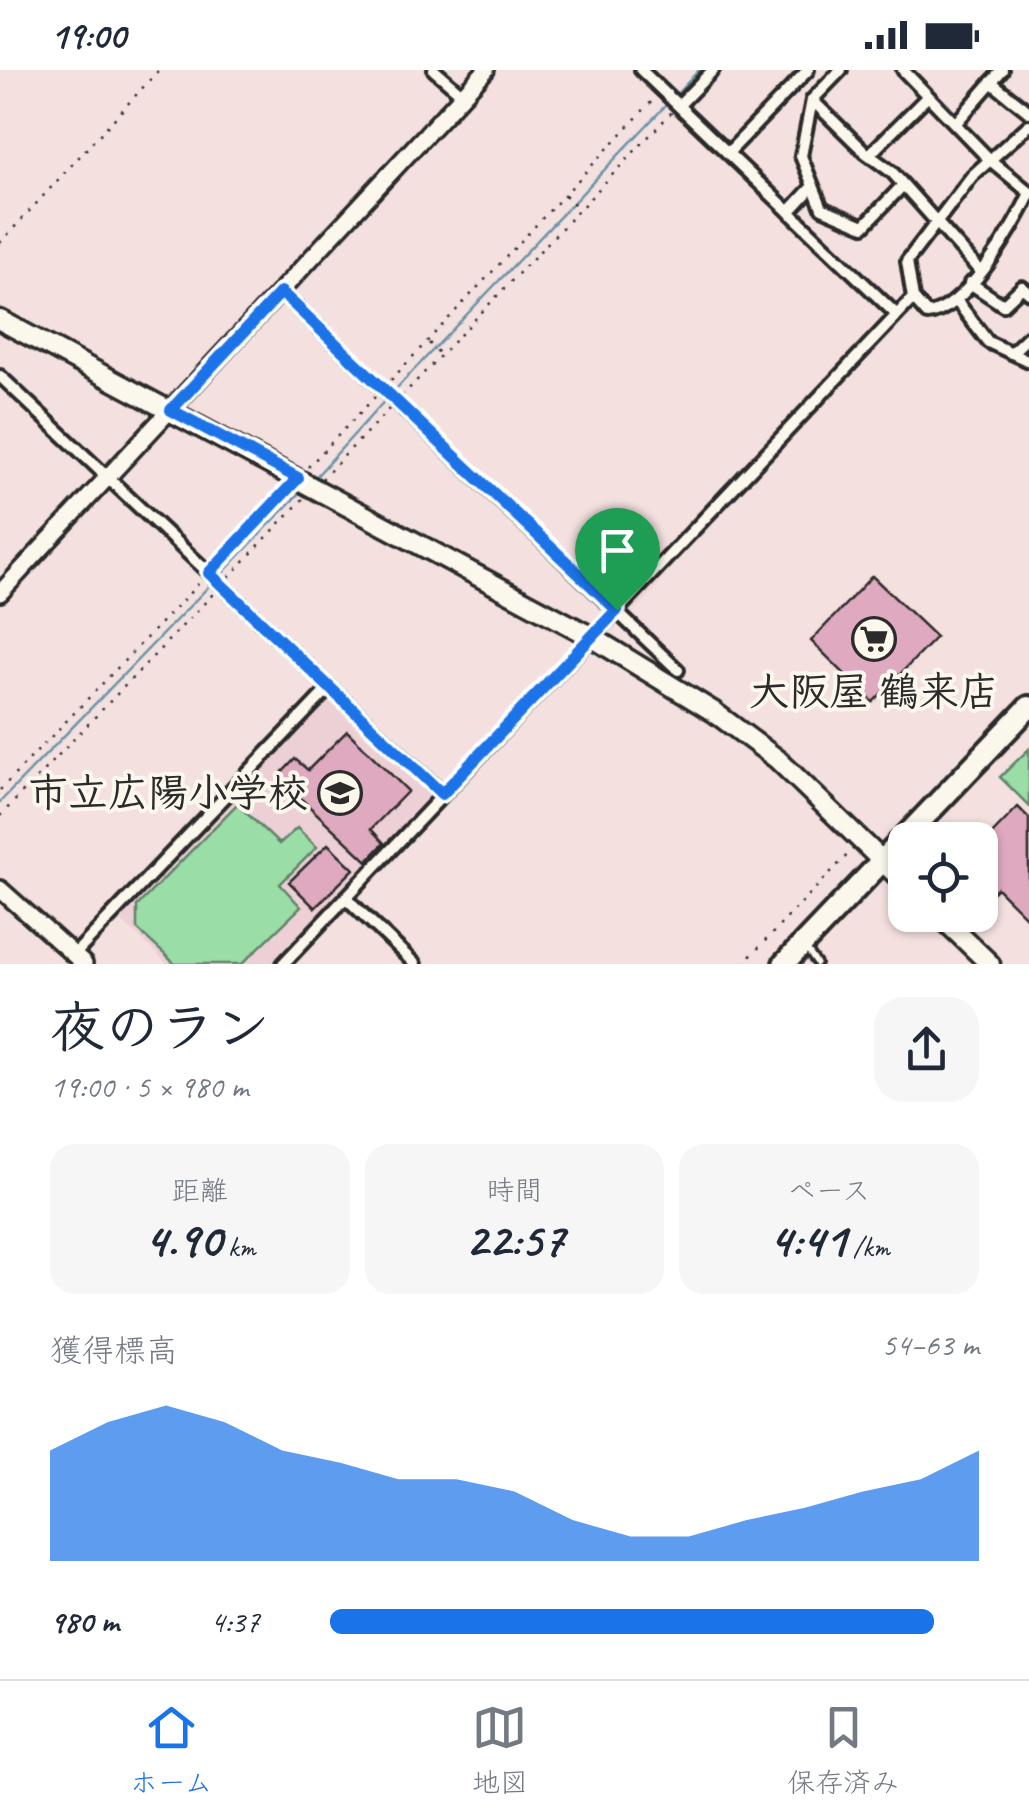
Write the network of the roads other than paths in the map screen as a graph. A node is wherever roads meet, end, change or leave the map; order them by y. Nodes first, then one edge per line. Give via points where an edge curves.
1 (434, 70) edge
2 (486, 70) edge
3 (641, 70) edge
4 (713, 70) edge
5 (808, 70) edge
6 (903, 70) edge
7 (1002, 70) edge
8 (832, 73) edge
9 (991, 82) junction
10 (463, 95) junction
11 (928, 96) junction
12 (671, 98) junction
13 (812, 100) junction
14 (1029, 112) edge
15 (955, 124) junction
16 (1029, 124) edge
17 (728, 153) junction
18 (869, 155) junction
19 (990, 160) junction
20 (903, 185) junction
21 (813, 186) junction
22 (1029, 194) edge
23 (789, 212) junction
24 (936, 222) junction
25 (980, 271) junction
26 (970, 283) junction
27 (281, 292) junction
28 (1029, 294) edge
29 (913, 298) junction
30 (956, 300) junction
31 (897, 315) junction
32 (0, 320) edge
33 (1029, 336) edge
34 (1011, 352) junction
35 (1029, 361) edge
36 (0, 376) edge
37 (171, 410) junction
38 (108, 478) junction
39 (0, 593) edge
40 (617, 610) junction
41 (590, 636) junction
42 (678, 670) dead end
43 (330, 687) junction
44 (1029, 707) edge
45 (442, 794) junction
46 (882, 860) junction
47 (888, 866) edge
48 (0, 889) edge
49 (346, 898) junction
50 (957, 932) edge
51 (802, 945) junction
52 (79, 960) edge
53 (283, 964) edge
54 (415, 964) edge
55 (784, 964) edge
56 (817, 964) edge
57 (990, 964) edge

1 - 10 street
2 - 10 street
3 - 12 street
4 - 12 street
5 - 17 street
6 - 11 street
7 - 9 street
8 - 13 street
9 - 14 street
9 - 15 street
10 - 27 street
11 - 15 street
11 - 18 street
12 - 17 street
13 - 18 street
13 - 21 street via 801,156
15 - 19 street
16 - 19 street
17 - 23 street
18 - 20 street
19 - 22 street
19 - 24 street
20 - 21 street via 864,226 822,208
20 - 24 street
21 - 23 street
22 - 25 street via 1014,228
23 - 31 street
24 - 25 street
24 - 29 street via 907,261
25 - 26 street
26 - 28 street via 1004,304 1022,287
26 - 30 street
27 - 37 street
27 - 40 street
29 - 30 street via 927,314
29 - 31 street
30 - 34 street via 988,342
31 - 40 street
32 - 37 main road
33 - 34 street
34 - 35 street
36 - 38 street
37 - 38 street
37 - 41 main road
38 - 39 street
38 - 43 street
40 - 41 street
40 - 42 street
41 - 45 street
41 - 46 main road via 777,759
43 - 45 street
43 - 52 street
44 - 46 highway
45 - 49 street
46 - 47 main road
46 - 51 highway
48 - 52 street
49 - 53 street
49 - 54 street
50 - 57 main road
51 - 55 highway
51 - 56 lane

